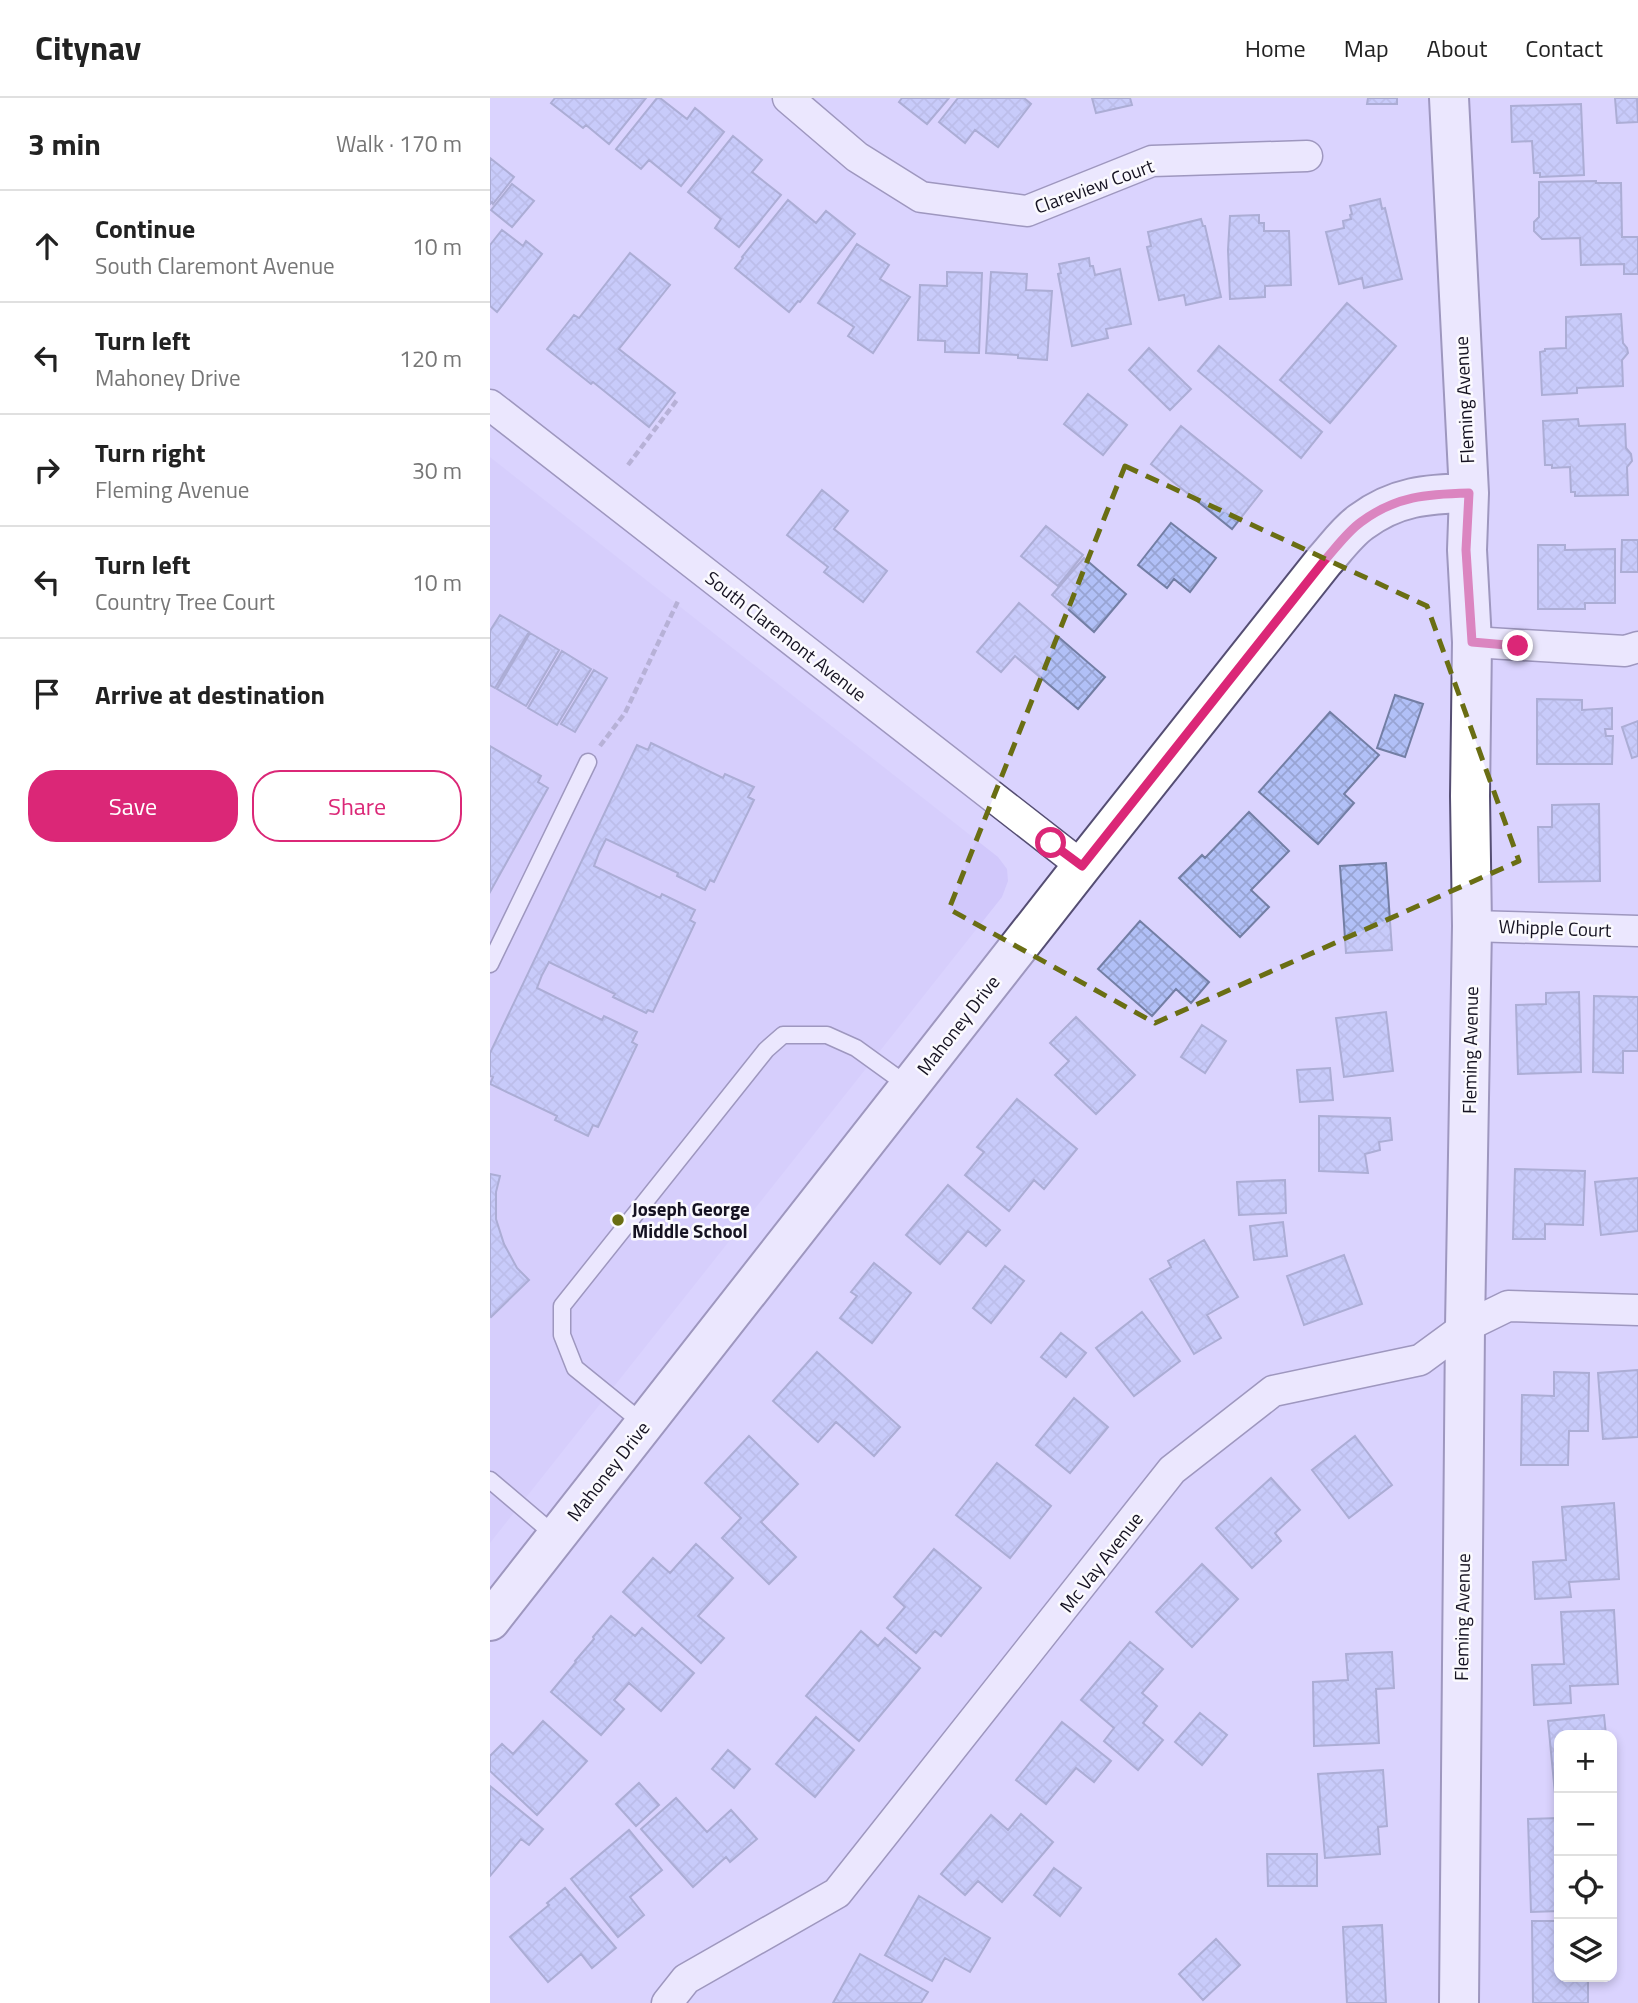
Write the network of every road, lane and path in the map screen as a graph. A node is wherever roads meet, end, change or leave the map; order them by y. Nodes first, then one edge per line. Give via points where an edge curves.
1 (788, 98) edge
2 (1449, 98) edge
3 (1307, 156) dead end
4 (677, 400) dead end
5 (490, 405) edge
6 (628, 465) dead end
7 (1469, 493) junction
8 (679, 599) dead end
9 (1472, 642) junction
10 (1638, 647) edge
11 (588, 762) joint
12 (1082, 866) junction
13 (1472, 926) junction
14 (1638, 931) edge
15 (490, 964) edge
16 (910, 1087) junction
17 (1638, 1310) edge
18 (1465, 1326) junction
19 (644, 1425) junction
20 (490, 1480) edge
21 (557, 1537) junction
22 (493, 1610) edge
23 (667, 2003) edge
24 (1459, 2003) edge

1 - 3 street, Clareview Court via 856,157 921,197 1027,211 1152,161
2 - 7 street, Fleming Avenue
4 - 6 path
5 - 12 street, South Claremont Avenue
7 - 9 street, Fleming Avenue via 1466,550
7 - 12 street, Mahoney Drive via 1401,500 1360,523 1324,561
8 - 11 path via 625,713
9 - 10 street via 1625,651
9 - 13 street, Fleming Avenue
11 - 15 lane
12 - 16 street, Mahoney Drive
13 - 14 street, Whipple Court
13 - 18 street, Fleming Avenue
16 - 19 street, Mahoney Drive
16 - 19 lane via 856,1048 827,1035 783,1035 766,1050 562,1306 562,1335 575,1368
17 - 18 street, Mc Vay Avenue via 1508,1306
18 - 23 street, Mc Vay Avenue via 1420,1360 1273,1391 1172,1470 837,1893 686,1979
18 - 24 street, Fleming Avenue
19 - 21 street, Mahoney Drive
20 - 21 lane
21 - 22 street, Mahoney Drive

